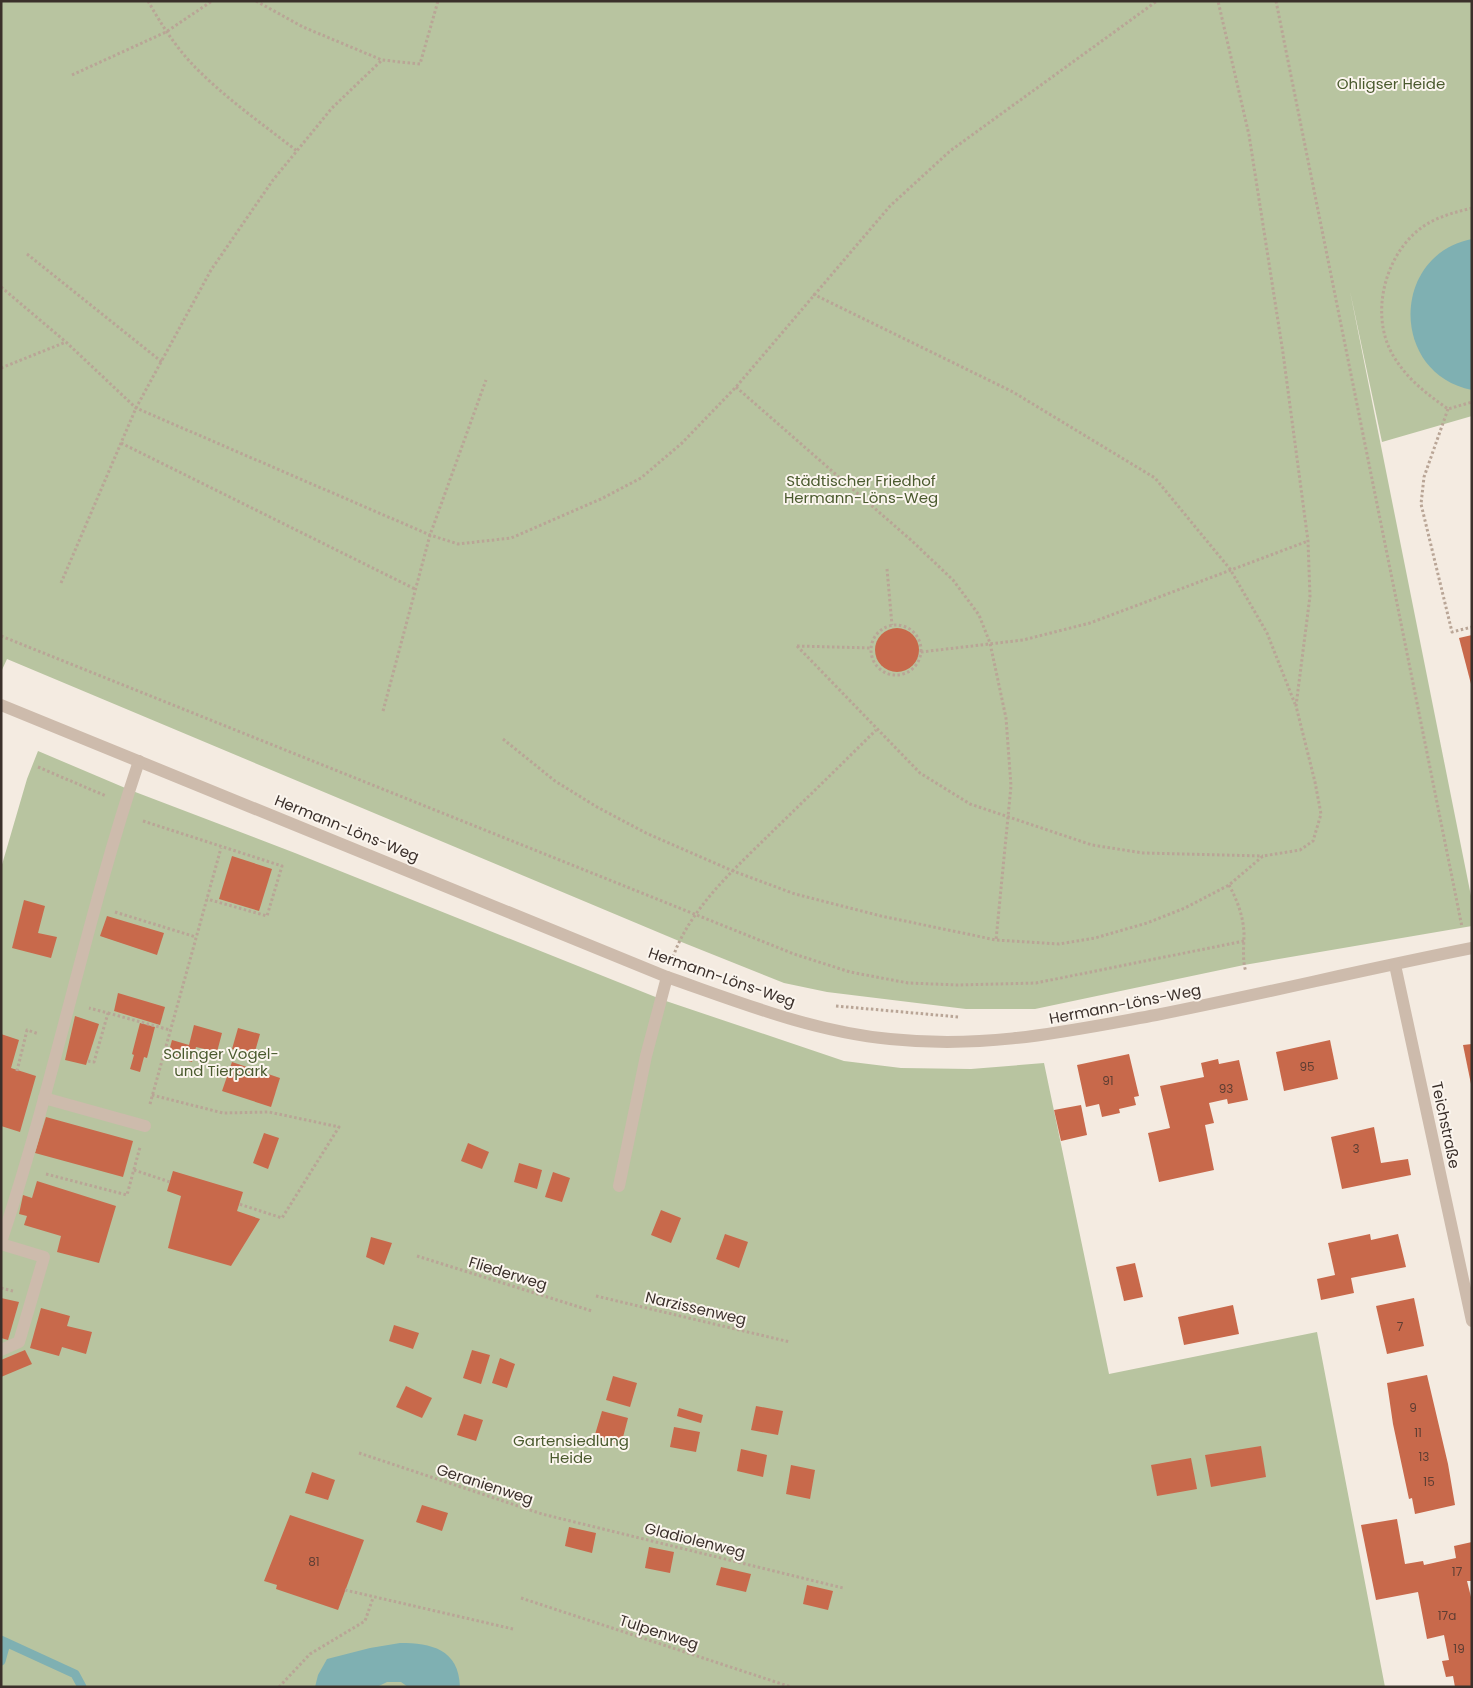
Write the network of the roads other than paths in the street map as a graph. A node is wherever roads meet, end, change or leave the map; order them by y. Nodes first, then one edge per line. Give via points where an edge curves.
1 (1, 705) edge
2 (139, 761) junction
3 (1470, 948) edge
4 (1395, 965) junction
5 (667, 976) junction
6 (44, 1098) junction
7 (145, 1126) road end
8 (619, 1186) dead end
9 (1, 1243) edge
10 (1472, 1321) edge
11 (1, 1350) edge

1 - 2 street, Hermann-Löns-Weg
2 - 5 street, Hermann-Löns-Weg
2 - 6 street
3 - 4 street, Hermann-Löns-Weg
4 - 5 street, Hermann-Löns-Weg via 1265,994 1039,1037 938,1043 855,1034 780,1016
4 - 10 street, Teichstraße
5 - 8 street via 646,1056
6 - 7 street
6 - 9 street via 26,1168
9 - 11 street via 44,1257 19,1342

